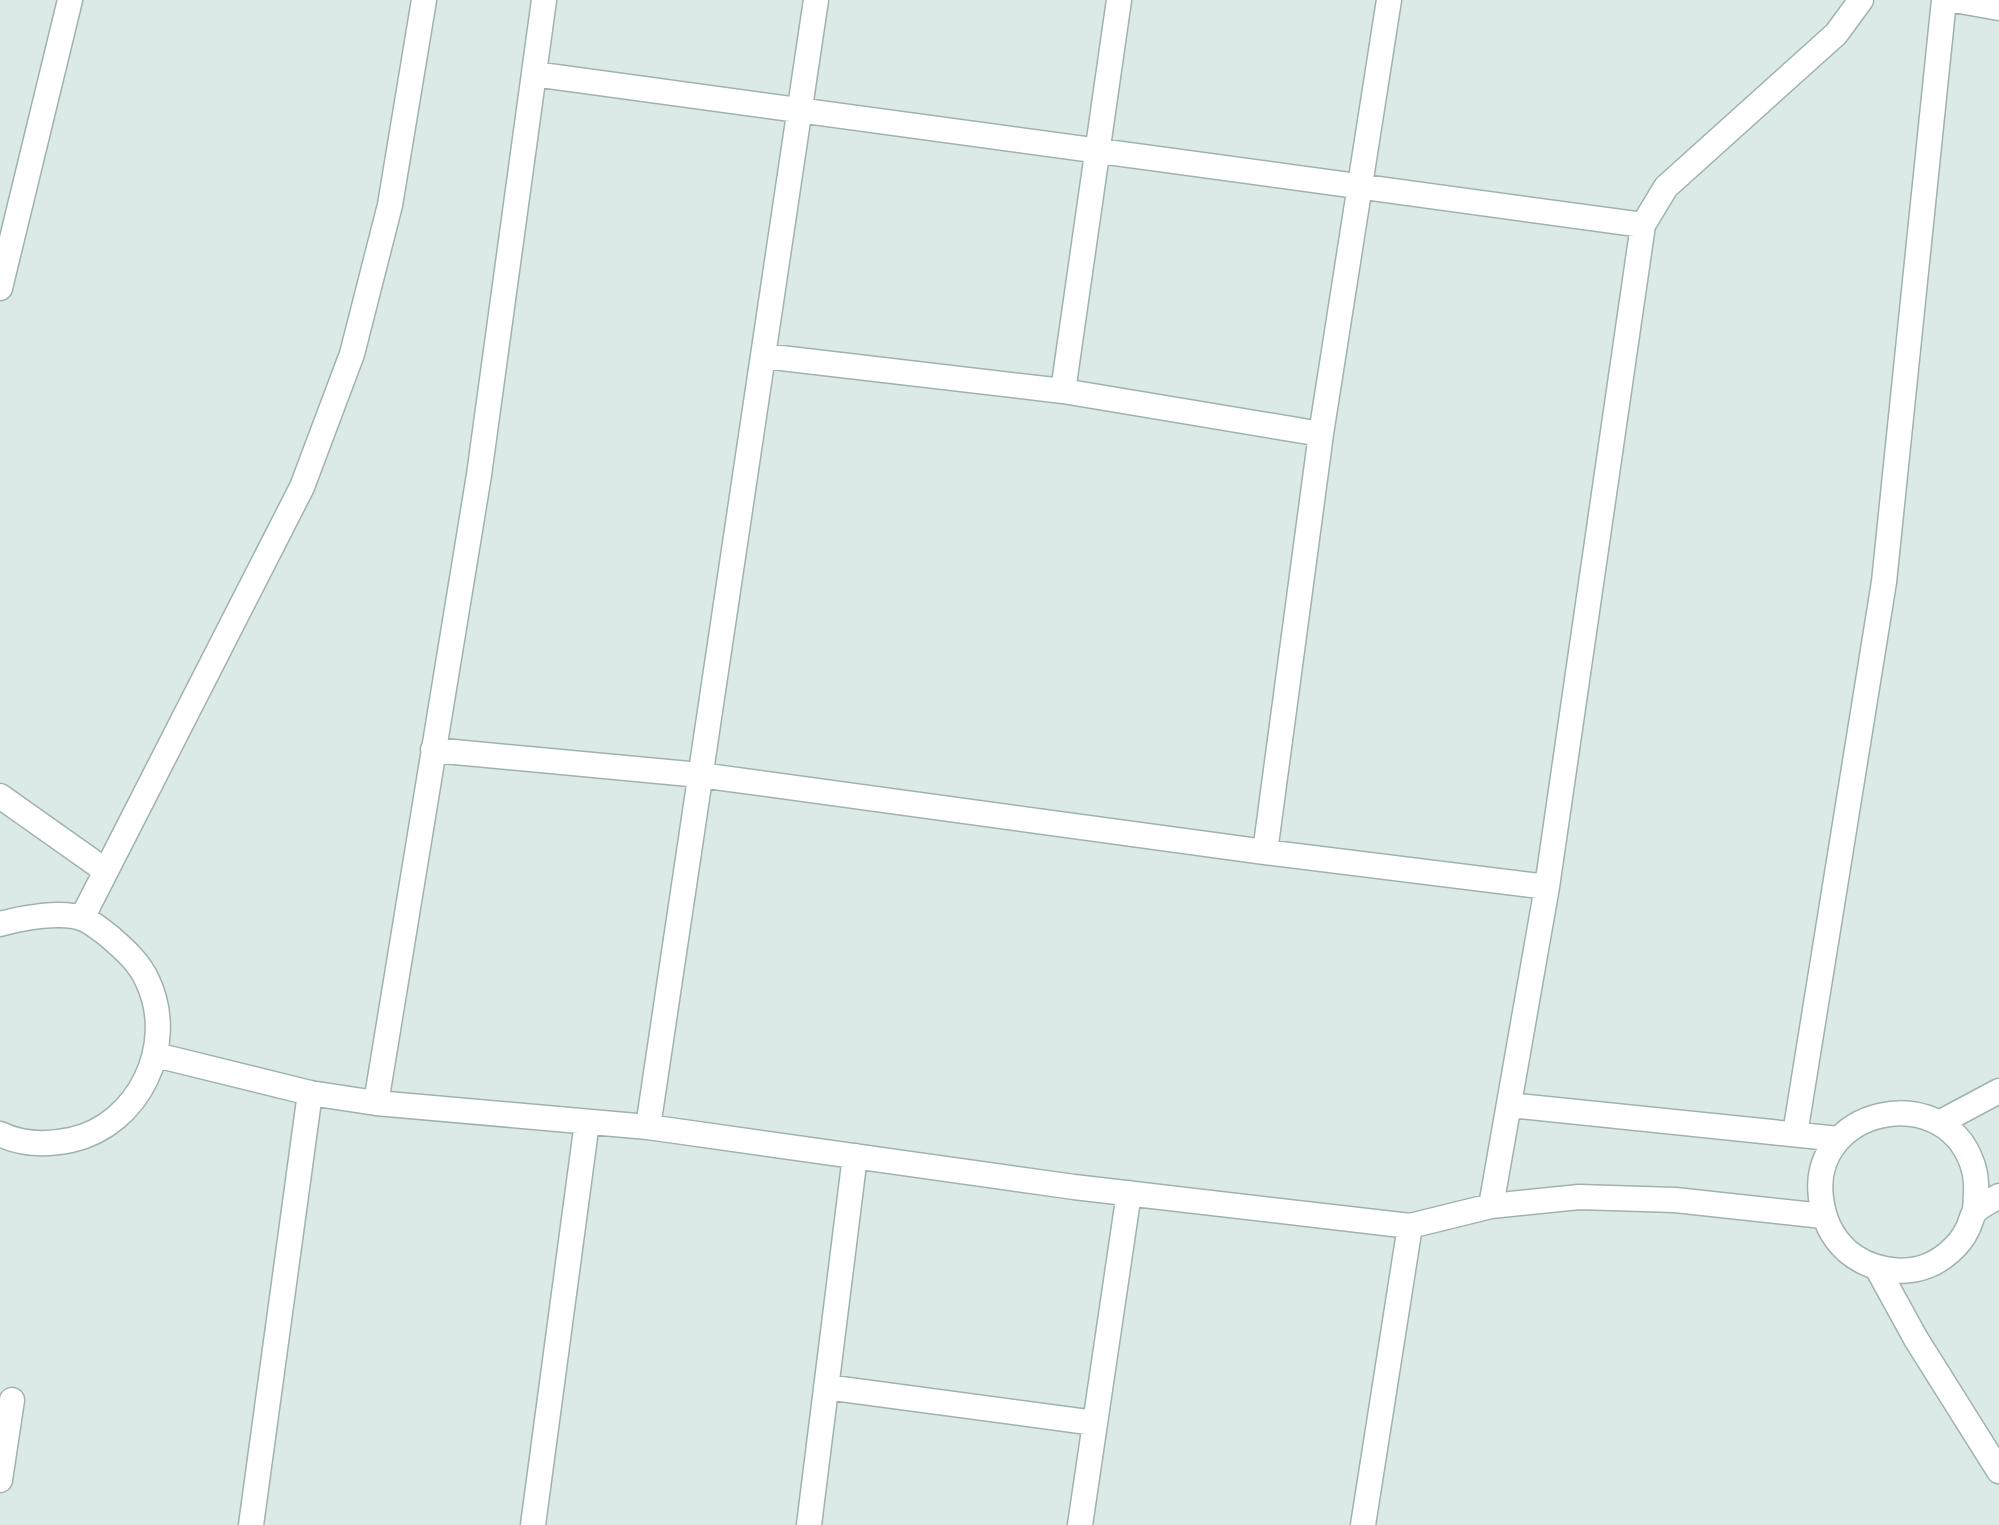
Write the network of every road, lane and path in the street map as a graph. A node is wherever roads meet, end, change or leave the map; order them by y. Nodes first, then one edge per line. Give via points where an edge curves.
1 (70, 0) edge
2 (424, 0) edge
3 (544, 0) edge
4 (816, 0) edge
5 (1119, 0) edge
6 (1389, 0) edge
7 (1861, 0) edge
8 (1944, 0) edge
9 (1954, 0) edge
10 (1999, 8) edge
11 (534, 74) junction
12 (799, 110) junction
13 (1099, 151) junction
14 (1360, 187) junction
15 (1643, 225) junction
16 (0, 288) edge
17 (764, 356) junction
18 (1063, 391) junction
19 (1321, 434) junction
20 (433, 750) junction
21 (700, 775) junction
22 (0, 796) edge
23 (1265, 852) junction
24 (106, 871) junction
25 (1547, 887) junction
26 (82, 918) junction
27 (0, 924) edge
28 (156, 1055) junction
29 (1999, 1091) edge
30 (310, 1093) junction
31 (376, 1103) junction
32 (1509, 1105) junction
33 (587, 1122) junction
34 (1939, 1123) junction
35 (648, 1127) junction
36 (0, 1134) edge
37 (1795, 1134) junction
38 (1839, 1139) junction
39 (855, 1156) junction
40 (1129, 1193) junction
41 (1999, 1196) edge
42 (1491, 1206) junction
43 (1975, 1211) junction
44 (1823, 1216) junction
45 (1410, 1226) junction
46 (1877, 1268) junction
47 (826, 1387) junction
48 (12, 1400) dead end
49 (1095, 1423) junction
50 (1999, 1471) edge
51 (0, 1480) edge
52 (251, 1525) edge
53 (533, 1525) edge
54 (809, 1525) edge
55 (1080, 1525) edge
56 (1363, 1525) edge

1 - 16 street
2 - 24 street via 390,205 352,354 302,487
3 - 11 street
4 - 12 street
5 - 13 street
6 - 14 street
7 - 15 street via 1836,34 1666,187
8 - 37 street via 1884,582
9 - 10 street
11 - 12 street
11 - 20 street via 479,475
12 - 13 street
12 - 17 street
13 - 14 street
13 - 18 street
14 - 15 street
14 - 19 street
15 - 25 street
17 - 18 street
17 - 21 street
18 - 19 street
19 - 23 street
20 - 21 street
20 - 31 street
21 - 23 street
21 - 35 street
22 - 24 street
23 - 25 street
24 - 26 street
25 - 32 street
26 - 27 street via 28,916
26 - 28 street via 128,951 148,982 158,1018
28 - 30 street
28 - 36 street via 142,1089 118,1117 86,1137 50,1144 13,1141
29 - 34 street
30 - 31 street
30 - 52 street
31 - 33 street
32 - 37 street
32 - 42 street
33 - 35 street
33 - 53 street
34 - 38 street via 1913,1113 1886,1113 1860,1122
34 - 43 street via 1972,1161
35 - 39 street
37 - 38 street
38 - 44 street via 1825,1162
39 - 40 street
39 - 47 street
40 - 45 street
40 - 49 street
41 - 43 street
42 - 44 street via 1620,1198
42 - 45 street
43 - 46 street via 1949,1253 1927,1266 1903,1271
44 - 46 street via 1836,1240
45 - 56 street
46 - 50 street
47 - 49 street
47 - 54 street
48 - 51 street
49 - 55 street

